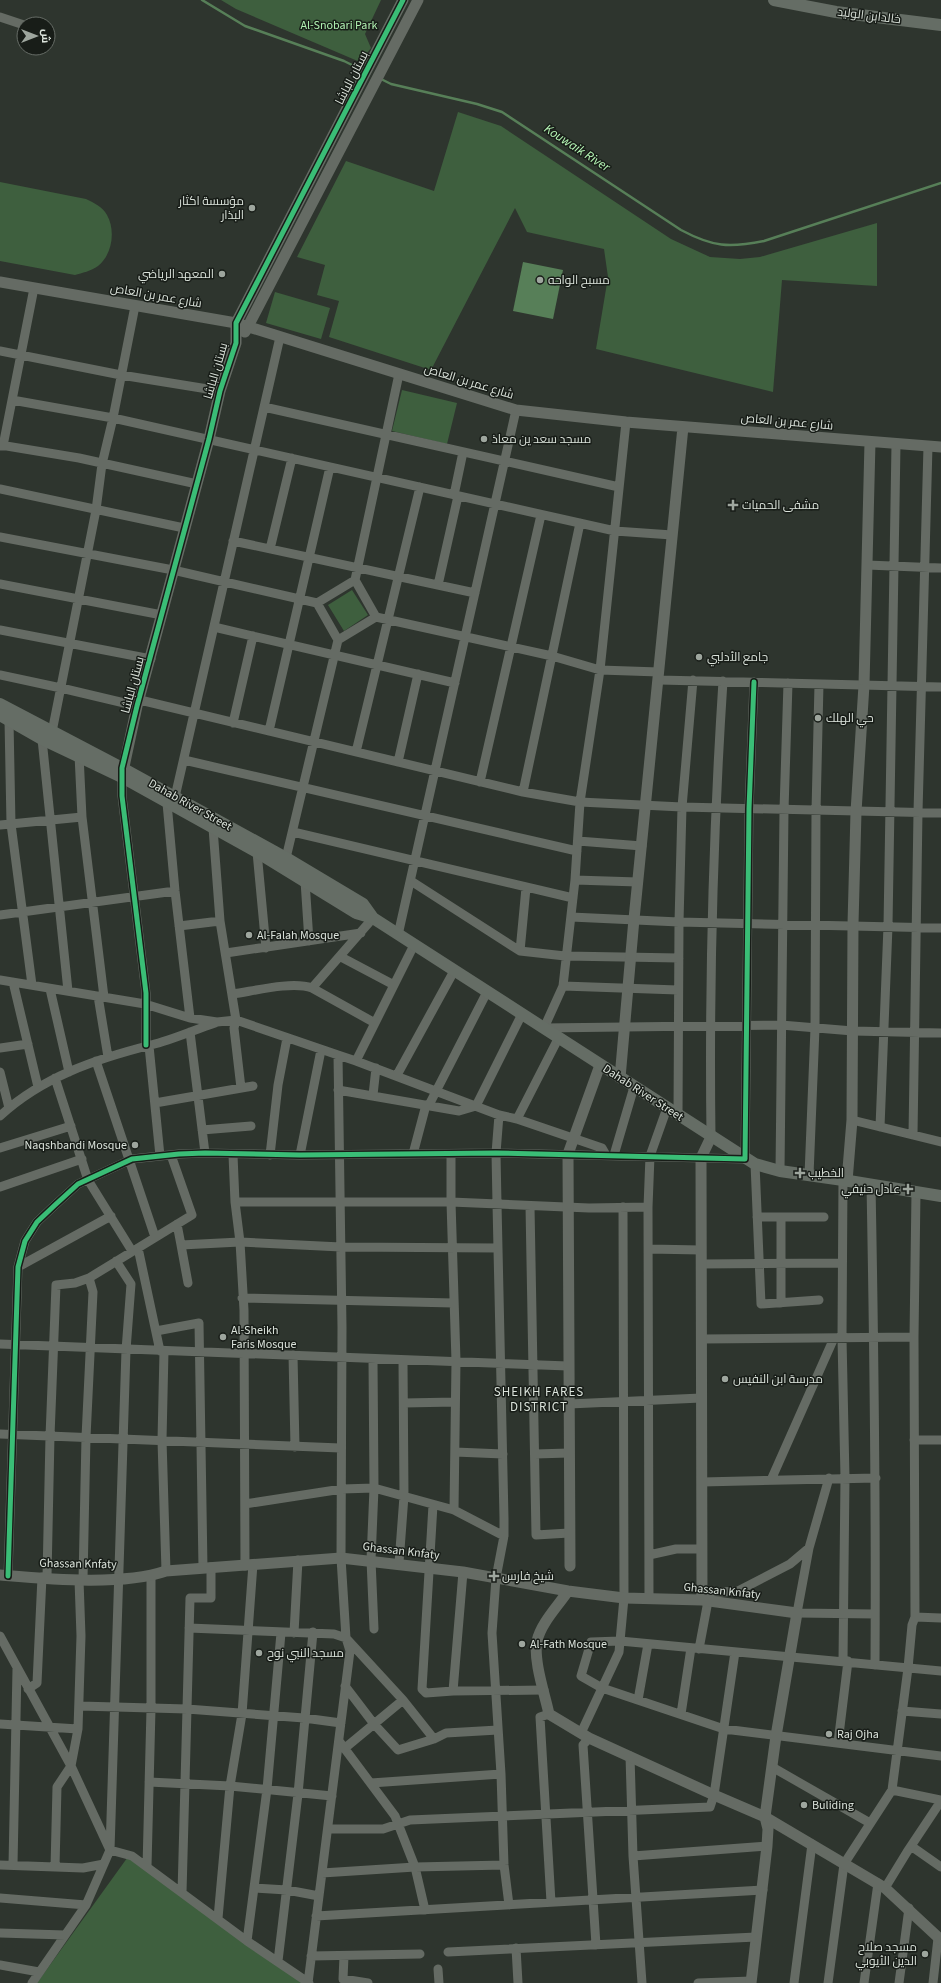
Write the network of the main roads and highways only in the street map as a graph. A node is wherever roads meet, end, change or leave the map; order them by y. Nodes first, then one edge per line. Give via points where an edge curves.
1 (774, 0) edge
2 (941, 25) edge
3 (0, 704) edge
4 (4, 717) edge
5 (122, 772) junction
6 (171, 800) junction
7 (373, 918) junction
8 (941, 1196) edge

1 - 2 main road, خالدابن الوليد via 836,12
3 - 5 main road, Dahab River Street
4 - 5 main road, Dahab River Street via 42,739
5 - 6 main road, Dahab River Street
6 - 7 main road, Dahab River Street via 213,828 356,913
6 - 7 main road, Dahab River Street via 286,858 363,904
7 - 8 main road, Dahab River Street via 750,1161 780,1171

